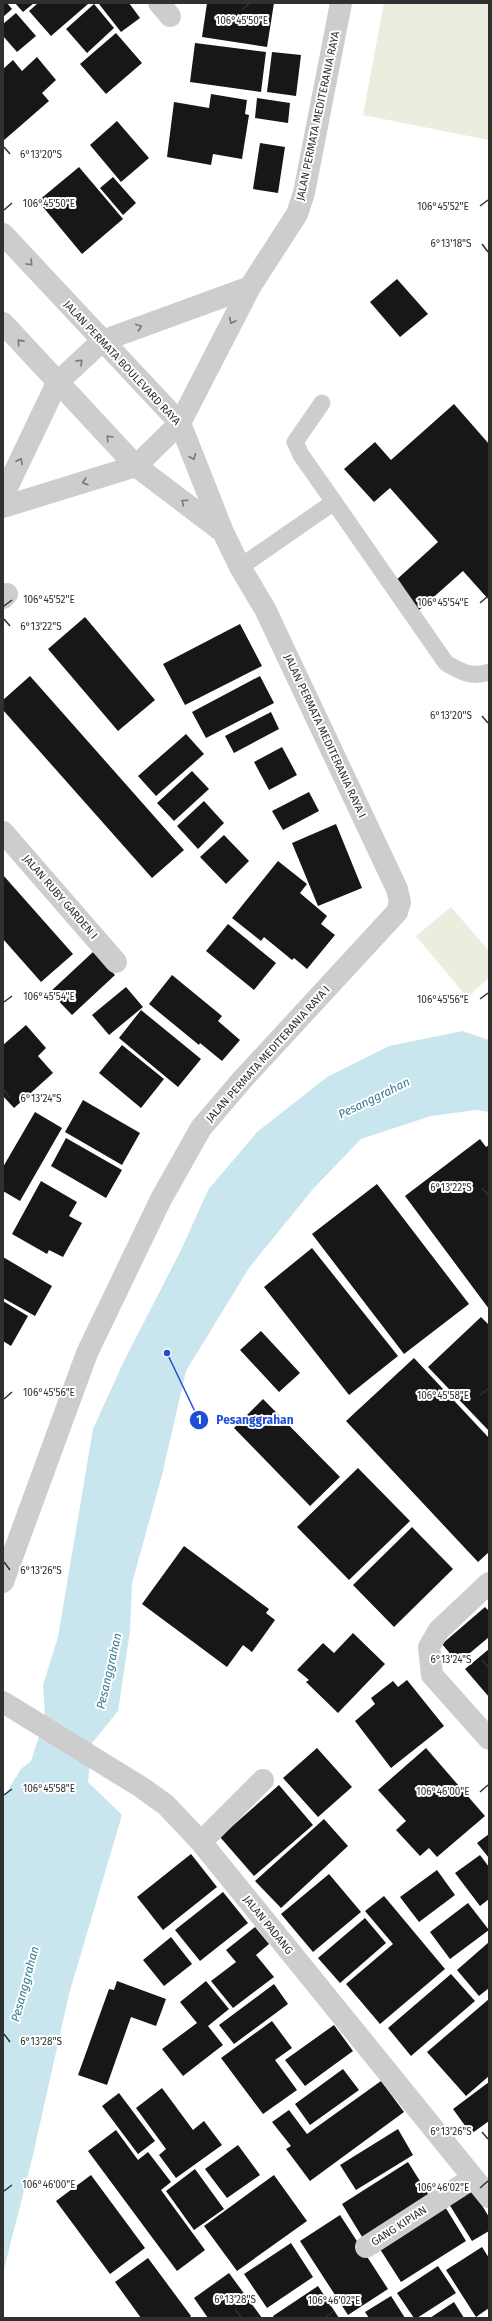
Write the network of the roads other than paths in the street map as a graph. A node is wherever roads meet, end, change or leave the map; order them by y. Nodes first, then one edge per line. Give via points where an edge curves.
1 (341, 3) edge
2 (3, 234) edge
3 (250, 287) junction
4 (3, 323) edge
5 (102, 341) junction
6 (57, 383) junction
7 (322, 403) dead end
8 (180, 423) junction
9 (136, 466) junction
10 (3, 496) edge
11 (334, 502) junction
12 (3, 507) edge
13 (223, 532) junction
14 (240, 567) junction
15 (265, 609) joint
16 (489, 672) edge
17 (3, 832) edge
18 (116, 962) dead end
19 (3, 1582) edge
20 (489, 1583) edge
21 (3, 1702) edge
22 (489, 1739) edge
23 (263, 1780) dead end
24 (201, 1842) junction
25 (473, 2178) junction
26 (489, 2198) edge
27 (366, 2247) dead end

1 - 3 street, JALAN PERMATA MEDITERANIA RAYA via 304,193 297,214
2 -> 5 street, JALAN PERMATA BOULEVARD RAYA
5 -> 3 street
3 -> 8 street, JALAN PERMATA MEDITERANIA RAYA
6 -> 4 street, JALAN PERMATA BOULEVARD RAYA
6 -> 5 street
5 - 8 street, JALAN PERMATA BOULEVARD RAYA
9 -> 6 street, JALAN PERMATA BOULEVARD RAYA
10 -> 6 street
7 - 11 lane via 295,442 301,455
8 - 9 street, JALAN PERMATA MEDITERANIA RAYA
8 -> 13 street, JALAN PERMATA BOULEVARD RAYA
9 -> 12 street
13 -> 9 street, JALAN PERMATA BOULEVARD RAYA
11 - 14 lane
11 - 16 lane via 446,663 469,675 478,676
13 - 14 street, JALAN PERMATA BOULEVARD RAYA
14 - 15 street, JALAN PERMATA BOULEVARD RAYA
15 - 19 street, JALAN PERMATA MEDITERANIA RAYA I via 397,889 400,902 397,912 242,1080 202,1128 161,1199 87,1353
17 - 18 street, JALAN RUBY GARDEN I
20 - 22 street via 439,1630 429,1648 432,1674
21 - 24 street, JALAN PADANG via 141,1787 166,1805
23 - 24 street
24 - 25 street, JALAN PADANG
25 - 26 street, JALAN PADANG
25 - 27 street, GANG KIPIAN

